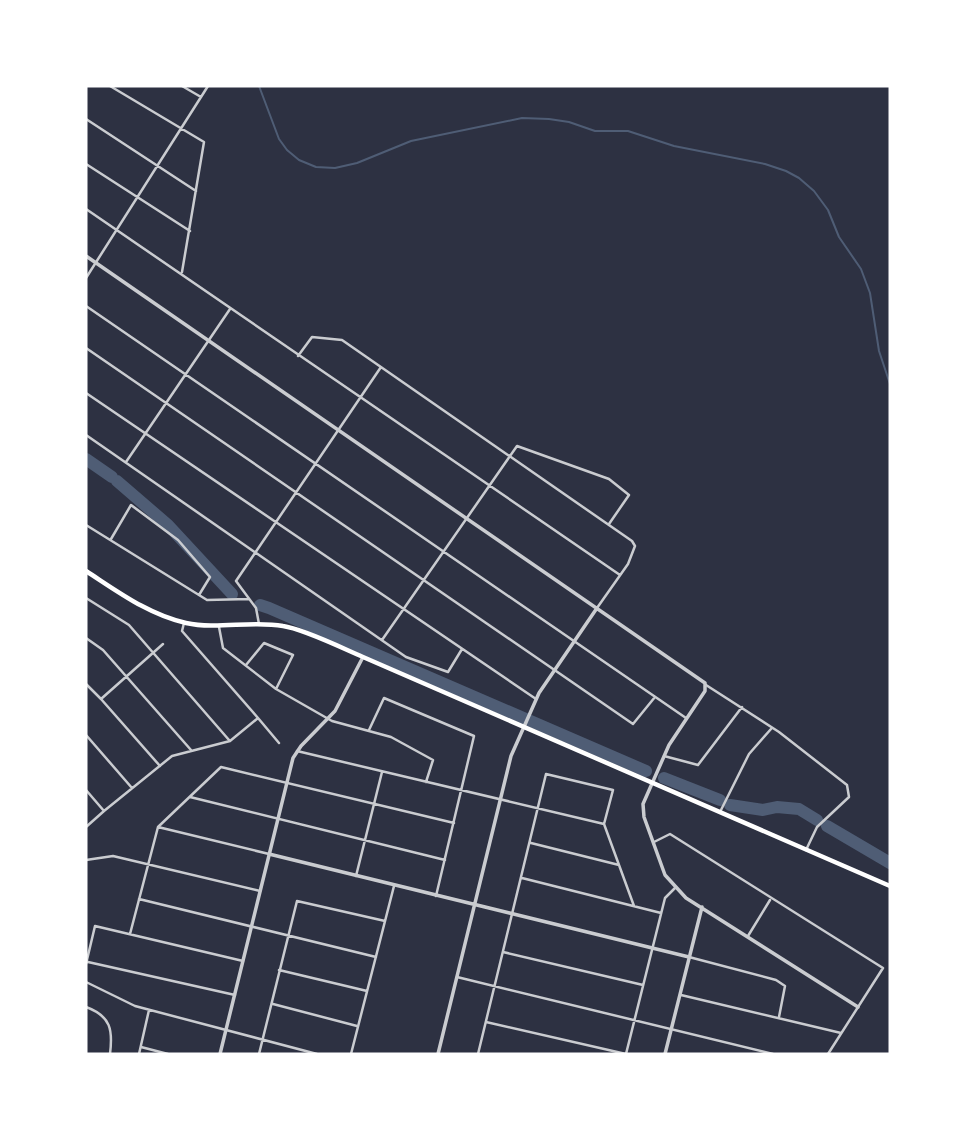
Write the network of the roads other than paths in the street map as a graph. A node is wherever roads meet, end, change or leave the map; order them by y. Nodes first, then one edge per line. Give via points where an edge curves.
1 (110, 86) edge
2 (182, 86) edge
3 (208, 86) edge
4 (201, 97) junction
5 (86, 119) edge
6 (181, 127) junction
7 (86, 164) edge
8 (157, 166) junction
9 (197, 191) junction
10 (137, 197) junction
11 (86, 209) edge
12 (116, 229) junction
13 (190, 231) junction
14 (86, 256) edge
15 (94, 262) junction
16 (182, 274) junction
17 (86, 278) edge
18 (86, 306) edge
19 (231, 308) junction
20 (208, 341) junction
21 (86, 348) edge
22 (298, 356) junction
23 (381, 367) junction
24 (186, 374) junction
25 (86, 393) edge
26 (360, 398) junction
27 (166, 403) junction
28 (338, 430) junction
29 (145, 433) junction
30 (86, 435) edge
31 (510, 456) junction
32 (126, 462) junction
33 (315, 464) junction
34 (489, 486) junction
35 (296, 492) junction
36 (467, 518) junction
37 (276, 522) junction
38 (609, 524) junction
39 (86, 525) edge
40 (110, 540) junction
41 (255, 552) junction
42 (444, 552) junction
43 (86, 571) edge
44 (620, 576) junction
45 (424, 580) junction
46 (199, 595) junction
47 (86, 598) edge
48 (249, 598) junction
49 (597, 608) junction
50 (404, 609) junction
51 (184, 622) junction
52 (260, 624) junction
53 (219, 627) junction
54 (86, 639) edge
55 (382, 640) junction
56 (575, 642) junction
57 (163, 644) dead end
58 (462, 649) junction
59 (153, 653) junction
60 (363, 657) junction
61 (246, 665) junction
62 (555, 670) junction
63 (126, 676) junction
64 (86, 684) edge
65 (706, 685) junction
66 (276, 689) junction
67 (655, 697) junction
68 (101, 699) junction
69 (536, 699) junction
70 (742, 707) junction
71 (258, 718) junction
72 (327, 719) junction
73 (687, 719) junction
74 (771, 729) junction
75 (369, 730) junction
76 (86, 735) edge
77 (230, 741) junction
78 (279, 743) dead end
79 (192, 751) junction
80 (297, 751) junction
81 (664, 756) junction
82 (160, 766) junction
83 (382, 772) junction
84 (426, 782) junction
85 (286, 783) junction
86 (651, 783) junction
87 (133, 788) junction
88 (86, 790) edge
89 (461, 790) junction
90 (190, 797) junction
91 (501, 798) junction
92 (374, 804) junction
93 (538, 808) junction
94 (104, 811) junction
95 (720, 813) junction
96 (277, 819) junction
97 (454, 823) junction
98 (604, 824) junction
99 (86, 827) edge
100 (158, 827) junction
101 (365, 841) junction
102 (529, 842) junction
103 (653, 842) junction
104 (806, 850) junction
105 (269, 854) junction
106 (86, 860) edge
107 (445, 860) junction
108 (148, 864) junction
109 (619, 865) junction
110 (356, 876) junction
111 (521, 878) junction
112 (394, 886) junction
113 (890, 886) edge
114 (676, 887) junction
115 (260, 891) junction
116 (436, 896) junction
117 (139, 899) junction
118 (770, 899) junction
119 (474, 905) junction
120 (634, 906) junction
121 (702, 907) junction
122 (661, 913) junction
123 (512, 914) junction
124 (385, 921) junction
125 (251, 926) junction
126 (130, 934) junction
127 (288, 935) junction
128 (748, 936) junction
129 (652, 948) junction
130 (503, 952) junction
131 (376, 957) junction
132 (689, 957) junction
133 (243, 961) junction
134 (86, 963) edge
135 (279, 970) junction
136 (457, 977) junction
137 (86, 982) edge
138 (643, 985) junction
139 (494, 986) junction
140 (367, 991) junction
141 (680, 994) junction
142 (235, 995) junction
143 (271, 1004) junction
144 (86, 1007) edge
145 (858, 1007) junction
146 (149, 1010) junction
147 (779, 1017) junction
148 (635, 1020) junction
149 (486, 1022) junction
150 (358, 1026) junction
151 (672, 1028) junction
152 (226, 1030) junction
153 (841, 1033) junction
154 (262, 1040) junction
155 (141, 1047) junction
156 (110, 1054) edge
157 (139, 1054) edge
158 (168, 1054) edge
159 (220, 1054) edge
160 (259, 1054) edge
161 (317, 1054) edge
162 (351, 1054) edge
163 (438, 1054) edge
164 (478, 1054) edge
165 (626, 1054) edge
166 (665, 1054) edge
167 (773, 1054) edge
168 (828, 1054) edge

1 - 6 street
2 - 4 street
3 - 4 street
4 - 6 street
5 - 8 street
6 - 8 street
6 - 9 street via 204,142
7 - 10 street
8 - 9 street
8 - 10 street
9 - 13 street
10 - 12 street
10 - 13 street
11 - 12 street
12 - 15 street
12 - 16 street
13 - 16 street
14 - 15 street
15 - 17 street
15 - 20 street
16 - 19 street
18 - 24 street
19 - 20 street
19 - 22 street
20 - 24 street
20 - 28 street
21 - 27 street
22 - 23 street via 312,337 342,340
22 - 26 street
23 - 26 street
23 - 31 street
24 - 27 street
24 - 33 street
25 - 29 street
26 - 28 street
26 - 34 street
27 - 29 street
27 - 35 street
28 - 33 street
28 - 36 street
29 - 32 street
29 - 37 street
30 - 32 street
31 - 34 street
31 - 38 street
31 - 38 street via 517,446 609,479 629,495
32 - 41 street
33 - 35 street
33 - 42 street
34 - 36 street
34 - 44 street
35 - 37 street
35 - 45 street
36 - 42 street
36 - 49 street
37 - 41 street
37 - 50 street
38 - 44 street via 635,546
39 - 40 street
40 - 46 street
40 - 46 street via 131,505 178,540 210,577
41 - 48 street via 236,581
41 - 55 street
42 - 45 street
42 - 56 street
43 - 51 highway via 145,608
44 - 49 street
45 - 50 street
45 - 62 street
46 - 48 street via 207,600
47 - 59 street via 129,625
48 - 52 street
49 - 56 street
49 - 65 street
50 - 55 street
50 - 58 street
51 - 53 highway
51 - 71 street via 182,631
52 - 53 highway
52 - 60 highway via 284,626
53 - 61 street via 223,648
54 - 63 street
55 - 58 street via 406,657 448,672
56 - 62 street
56 - 67 street
57 - 59 street
58 - 69 street
59 - 63 street
59 - 77 street
60 - 72 street via 340,704
60 - 86 highway
61 - 66 street
61 - 66 street via 264,643 293,655
62 - 67 street via 633,724
62 - 69 street
63 - 68 street
63 - 79 street
64 - 68 street
65 - 70 street
65 - 73 street
66 - 72 street
67 - 73 street
68 - 82 street
69 - 91 street via 511,756
70 - 74 street
70 - 81 street via 698,765
71 - 77 street
71 - 78 street
72 - 75 street
72 - 80 street
73 - 81 street
74 - 95 street via 749,754
74 - 104 street via 847,785 849,797 817,827
75 - 84 street via 433,760
75 - 89 street via 384,698 474,736
76 - 87 street
77 - 79 street
79 - 82 street via 172,756
80 - 83 street
80 - 85 street
81 - 86 street
82 - 87 street
83 - 84 street
83 - 92 street
84 - 89 street
85 - 90 street via 221,767
85 - 92 street
85 - 96 street
86 - 95 highway
86 - 103 street via 643,810
87 - 94 street
88 - 94 street
89 - 91 street
89 - 97 street
90 - 96 street
90 - 100 street
91 - 93 street
91 - 119 street
92 - 97 street
92 - 101 street
93 - 98 street
93 - 98 street via 546,774 613,790
93 - 102 street
94 - 99 street
95 - 104 highway
96 - 101 street
96 - 105 street
97 - 107 street
98 - 109 street
100 - 105 street
100 - 108 street
101 - 107 street
101 - 110 street
102 - 109 street
102 - 111 street
103 - 114 street via 665,875
103 - 118 street via 670,834
104 - 113 highway
105 - 110 street
105 - 115 street
106 - 108 street via 113,856
107 - 116 street
108 - 115 street
108 - 117 street
109 - 120 street
110 - 112 street
111 - 120 street
111 - 123 street
112 - 116 street
112 - 124 street
114 - 121 street
114 - 122 street via 665,898
115 - 125 street
116 - 119 street
117 - 125 street
117 - 126 street
118 - 128 street
118 - 145 street via 883,968
119 - 123 street
119 - 136 street
120 - 122 street
121 - 128 street
121 - 132 street
122 - 129 street
123 - 129 street
123 - 130 street
124 - 127 street via 297,901
124 - 131 street
125 - 127 street
125 - 133 street
126 - 133 street
126 - 134 street via 95,926
127 - 131 street
127 - 135 street
128 - 145 street
129 - 132 street
129 - 138 street
130 - 138 street
130 - 139 street
131 - 140 street
132 - 141 street
132 - 147 street via 776,980 785,986
133 - 142 street
134 - 142 street
135 - 140 street
135 - 143 street
136 - 139 street
136 - 163 street
137 - 146 street
138 - 148 street
139 - 148 street
139 - 149 street
140 - 150 street
141 - 147 street
141 - 151 street
142 - 152 street
143 - 150 street
143 - 154 street
144 - 156 street via 99,1011 109,1023
145 - 153 street
146 - 152 street
146 - 155 street
147 - 153 street
148 - 151 street
148 - 165 street
149 - 164 street
149 - 165 street
150 - 162 street
151 - 166 street
151 - 167 street
152 - 154 street
152 - 159 street
153 - 168 street
154 - 160 street
154 - 161 street
155 - 157 street
155 - 158 street

